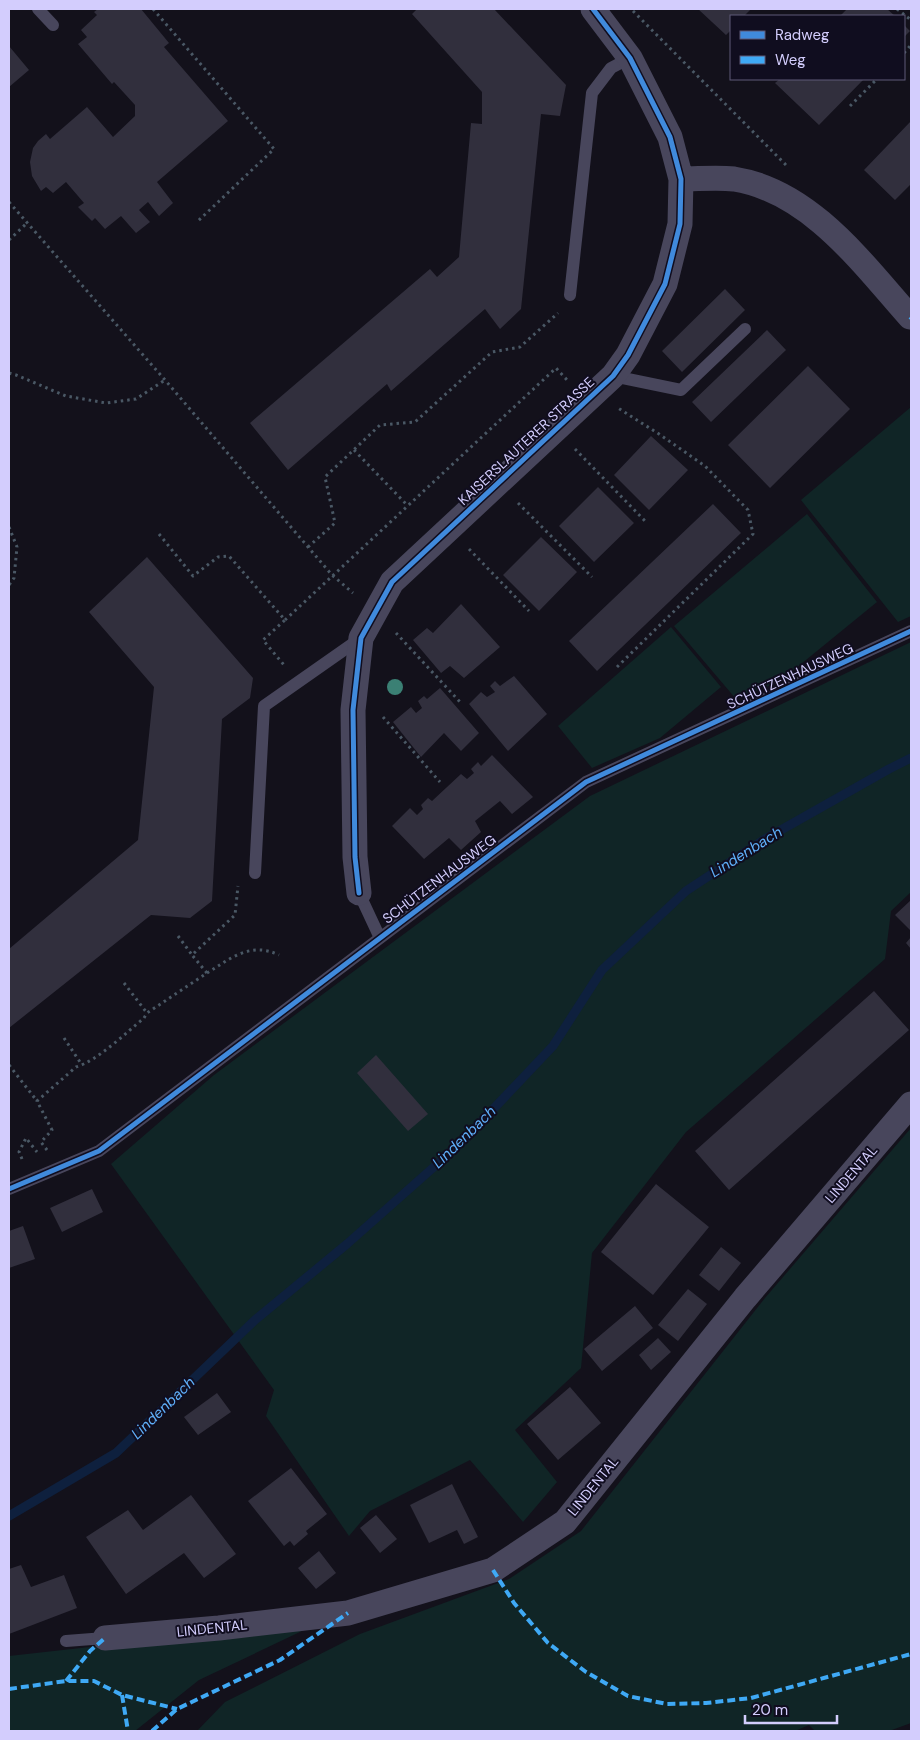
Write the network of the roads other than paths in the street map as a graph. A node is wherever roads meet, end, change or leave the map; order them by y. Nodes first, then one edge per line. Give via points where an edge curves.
1 (38, 9) edge
2 (593, 9) edge
3 (53, 25) dead end
4 (630, 58) junction
5 (680, 178) junction
6 (570, 295) road end
7 (910, 317) dead end
8 (745, 330) dead end
9 (613, 376) junction
10 (911, 632) edge
11 (361, 638) junction
12 (255, 873) road end
13 (359, 893) joint
14 (380, 938) junction
15 (911, 1104) edge
16 (9, 1189) edge
17 (105, 1638) joint
18 (66, 1641) dead end

1 - 3 lane
2 - 4 street, KAISERSLAUTERER STRASSE
4 - 5 street, KAISERSLAUTERER STRASSE via 670,137
4 - 6 lane via 611,68 592,93
5 - 7 street via 733,179 770,189 795,204 835,233
5 - 9 street, KAISERSLAUTERER STRASSE via 680,224 665,284 628,355
8 - 9 lane via 681,390
9 - 11 street, KAISERSLAUTERER STRASSE via 392,582
10 - 14 lane, SCHÜTZENHAUSWEG via 586,782
11 - 12 lane via 264,706
11 - 13 street, KAISERSLAUTERER STRASSE via 353,720 355,857
13 - 14 lane
14 - 16 lane, SCHÜTZENHAUSWEG via 99,1150
15 - 17 street, LINDENTAL via 745,1298 565,1522 493,1570 348,1613
17 - 18 lane

